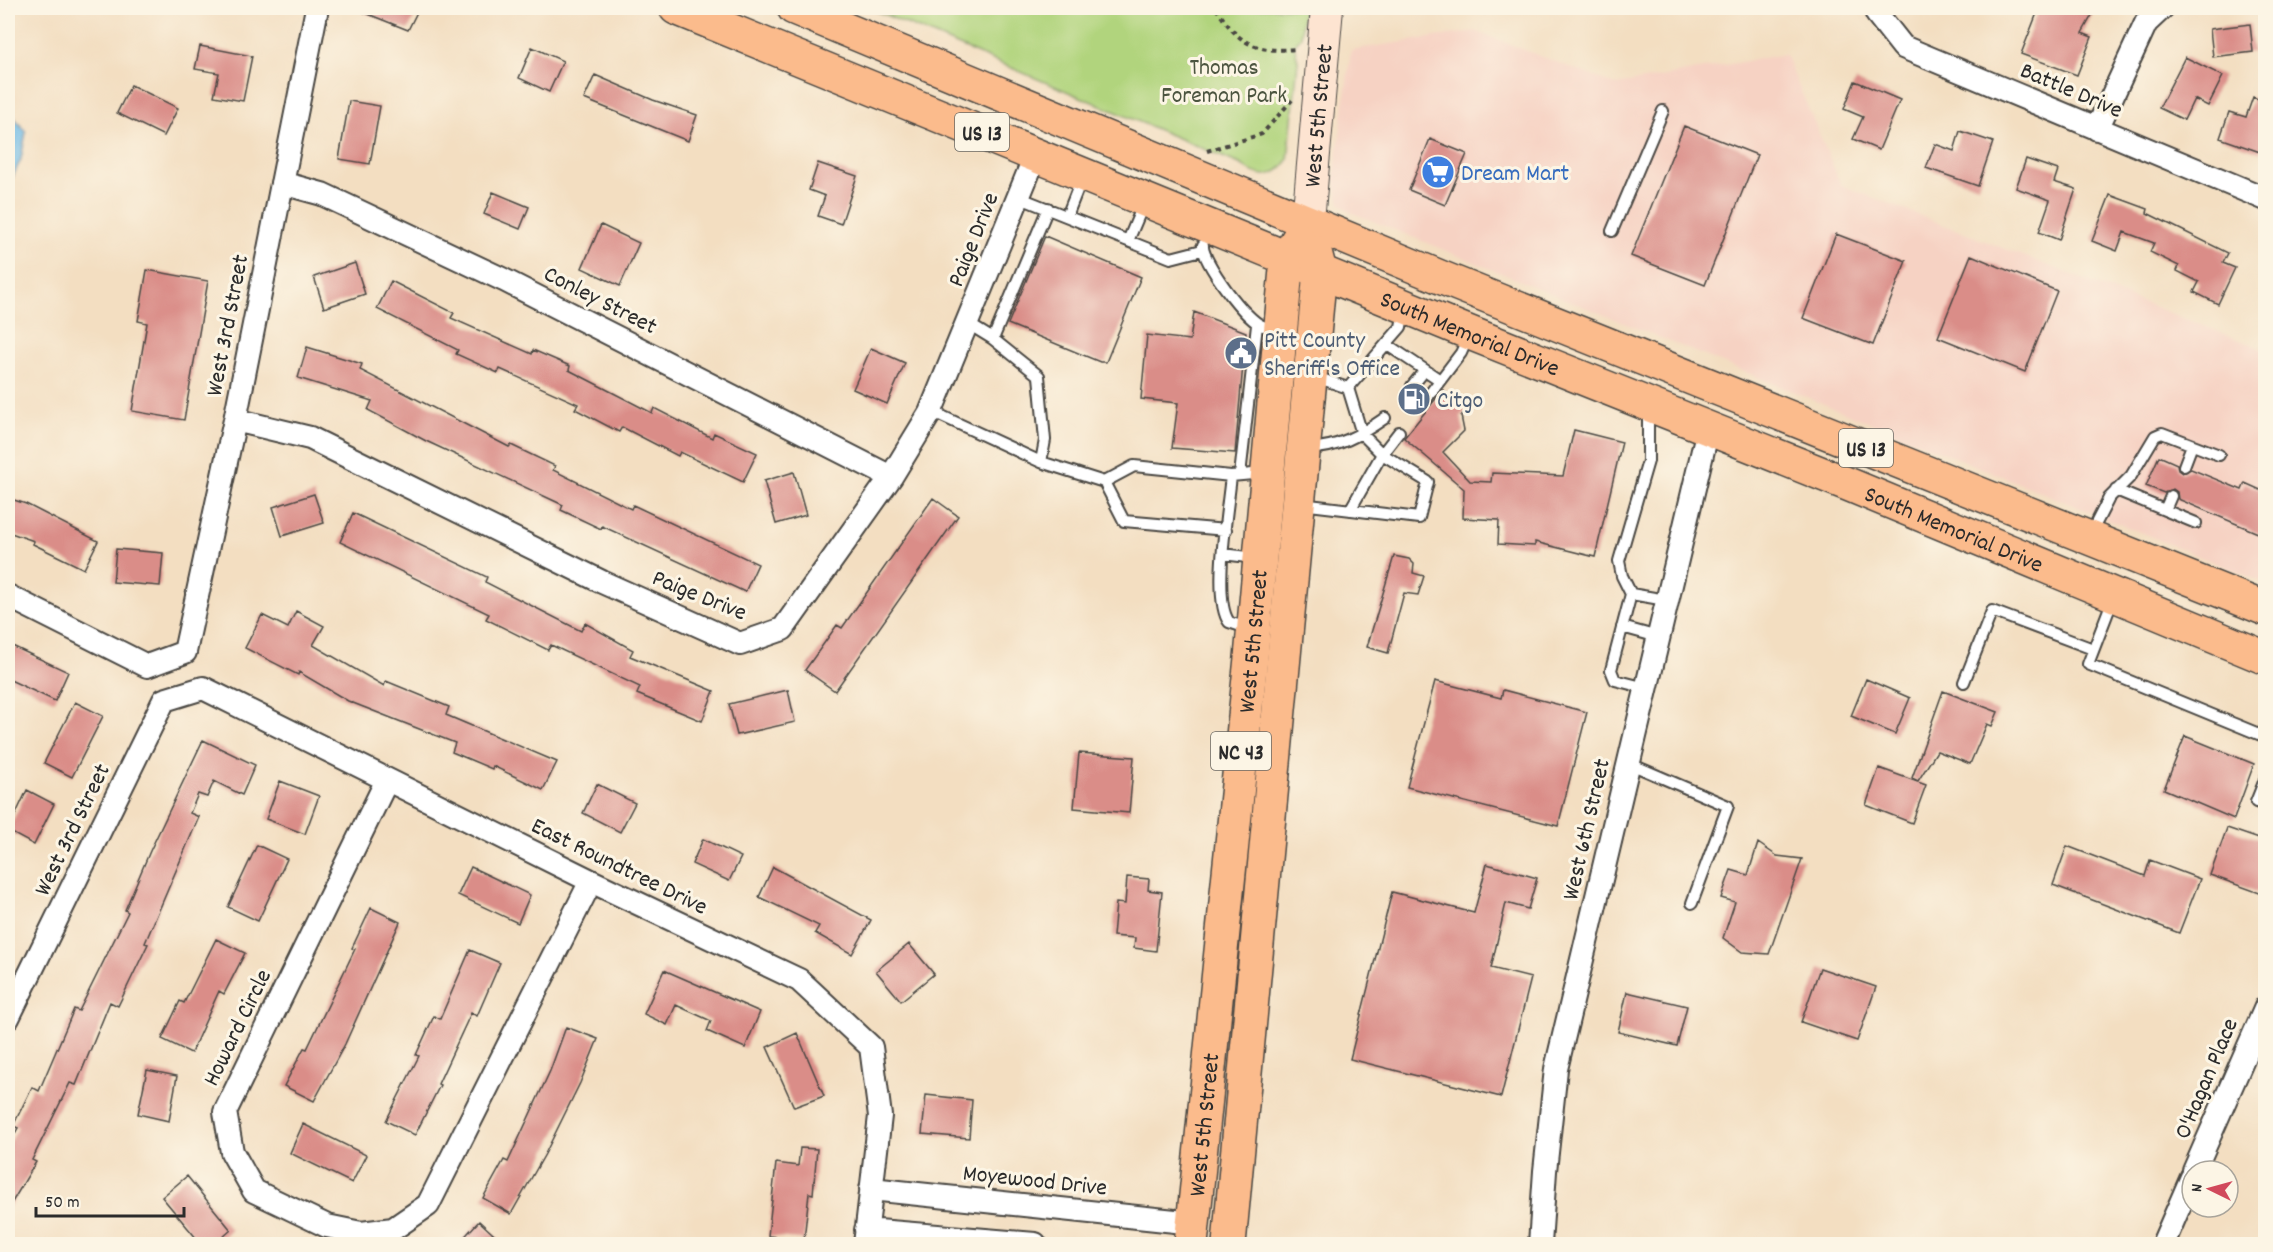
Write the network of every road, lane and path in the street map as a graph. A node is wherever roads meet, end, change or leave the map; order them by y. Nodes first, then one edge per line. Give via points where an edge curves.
1 (317, 8) edge
2 (676, 8) edge
3 (794, 8) edge
4 (1216, 8) edge
5 (1327, 8) edge
6 (1876, 8) edge
7 (2162, 8) edge
8 (1296, 49) dead end
9 (1297, 94) dead end
10 (1663, 111) dead end
11 (2097, 129) junction
12 (1203, 152) dead end
13 (1036, 154) junction
14 (1084, 173) junction
15 (282, 183) junction
16 (1018, 197) junction
17 (1146, 199) junction
18 (2265, 199) edge
19 (1048, 208) junction
20 (1067, 216) junction
21 (1308, 221) junction
22 (1612, 231) dead end
23 (1203, 237) junction
24 (1128, 241) junction
25 (1287, 258) junction
26 (1320, 271) junction
27 (1405, 307) junction
28 (967, 323) junction
29 (1269, 327) junction
30 (1470, 333) junction
31 (993, 339) junction
32 (1386, 344) junction
33 (1425, 370) junction
34 (1310, 375) junction
35 (1440, 380) junction
36 (1412, 386) dead end
37 (1348, 388) junction
38 (1426, 399) dead end
39 (1652, 407) junction
40 (931, 411) junction
41 (1385, 418) dead end
42 (235, 420) junction
43 (1708, 429) junction
44 (1399, 432) dead end
45 (1362, 434) junction
46 (2192, 445) junction
47 (1303, 448) junction
48 (1382, 453) junction
49 (2218, 455) dead end
50 (1041, 462) junction
51 (2184, 466) dead end
52 (1246, 475) junction
53 (891, 477) junction
54 (1104, 482) junction
55 (2116, 490) junction
56 (2171, 496) dead end
57 (1297, 504) junction
58 (1350, 510) junction
59 (2165, 510) junction
60 (2196, 523) dead end
61 (1226, 530) junction
62 (2089, 538) junction
63 (1223, 554) junction
64 (1260, 558) junction
65 (1631, 594) junction
66 (8, 596) edge
67 (2114, 596) junction
68 (1666, 600) junction
69 (2265, 609) edge
70 (1622, 627) junction
71 (1253, 630) junction
72 (1658, 637) junction
73 (2093, 649) junction
74 (2265, 658) edge
75 (1964, 682) dead end
76 (203, 688) joint
77 (1646, 688) junction
78 (2265, 737) edge
79 (1628, 763) junction
80 (2265, 777) edge
81 (387, 780) junction
82 (2265, 805) edge
83 (591, 882) junction
84 (1692, 903) dead end
85 (2265, 1007) edge
86 (8, 1018) edge
87 (2199, 1159) edge
88 (871, 1189) junction
89 (2180, 1205) edge
90 (866, 1237) edge
91 (1199, 1237) edge
92 (1035, 1245) edge
93 (1229, 1245) edge
94 (1540, 1245) edge
95 (2163, 1245) edge

1 - 15 street, West 3rd Street
2 - 13 main road, South Memorial Drive / US 13
3 - 21 main road, South Memorial Drive / US 13
4 - 8 path via 1233,31 1255,47 1269,52
5 - 21 main road, West 5th Street
6 - 11 street, Battle Drive via 1903,47
7 - 11 street via 2146,23
9 - 12 path via 1262,134
10 - 22 lane
11 - 18 street, Battle Drive
13 - 14 main road, South Memorial Drive / US 13
13 - 16 street, Paige Drive
14 - 17 main road, South Memorial Drive / US 13
14 - 20 lane
15 - 42 street, West 3rd Street
15 - 53 street, Conley Street via 322,194 504,280
16 - 19 lane
16 - 28 street, Paige Drive
17 - 23 main road, South Memorial Drive / US 13
17 - 24 lane
19 - 20 lane
19 - 31 lane
20 - 24 lane
21 - 25 main road, West 5th Street / NC 43
21 - 26 main road, West 5th Street
21 - 62 main road, South Memorial Drive / US 13
23 - 24 lane via 1171,258
23 - 25 main road, South Memorial Drive / US 13
23 - 29 lane via 1247,317
25 - 26 main road, South Memorial Drive / US 13
25 - 29 main road, West 5th Street / NC 43
26 - 27 main road, South Memorial Drive / US 13
26 - 34 main road, West 5th Street / NC 43
27 - 30 main road, South Memorial Drive / US 13
27 - 32 lane via 1401,327
28 - 31 lane
28 - 40 street, Paige Drive
29 - 52 main road, West 5th Street / NC 43 via 1259,420
30 - 35 lane via 1461,353
30 - 39 main road, South Memorial Drive / US 13
31 - 50 lane via 1040,376 1045,440
32 - 33 lane
32 - 37 lane
33 - 35 lane
33 - 36 lane
34 - 37 lane
34 - 47 main road, West 5th Street / NC 43
35 - 38 lane
37 - 45 lane
39 - 43 main road, South Memorial Drive / US 13
39 - 65 lane via 1648,420 1648,461 1619,561
40 - 50 lane
40 - 53 street, Paige Drive
41 - 45 lane
42 - 53 street, Paige Drive via 310,438 602,582 740,644 783,629
42 - 66 street, West 3rd Street via 185,652 147,666
43 - 67 main road, South Memorial Drive / US 13
43 - 68 street, West 6th Street
44 - 48 lane
45 - 47 lane via 1321,449
45 - 48 lane
46 - 49 lane
46 - 51 lane
46 - 55 lane via 2162,433 2155,436 2132,476
47 - 57 main road, West 5th Street / NC 43
48 - 58 lane
48 - 58 lane via 1428,482 1419,518
50 - 54 lane
52 - 54 lane via 1134,466
52 - 61 lane
52 - 64 main road, West 5th Street / NC 43
54 - 61 lane via 1124,521
55 - 59 lane
55 - 62 lane
56 - 59 lane
57 - 58 lane
57 - 93 main road, West 5th Street / NC 43
59 - 60 lane
61 - 63 lane
62 - 69 main road, South Memorial Drive / US 13
63 - 64 lane
63 - 71 lane via 1220,598 1225,616 1229,622
64 - 71 main road, West 5th Street / NC 43
65 - 68 lane
65 - 70 lane
67 - 73 lane
67 - 74 main road, South Memorial Drive / US 13
68 - 72 street, West 6th Street
70 - 72 lane
70 - 77 lane via 1611,675 1615,680
71 - 91 main road, West 5th Street / NC 43
72 - 77 street, West 6th Street
73 - 75 lane via 1992,611
73 - 78 lane via 2088,664
76 - 81 street, East Roundtree Drive
76 - 86 street, West 3rd Street via 164,700
77 - 79 street, West 6th Street
79 - 84 lane via 1728,806
79 - 94 street, West 6th Street via 1556,1069
80 - 82 lane via 2256,802
81 - 83 street, East Roundtree Drive
81 - 83 street, Howard Circle via 225,1112 232,1152 254,1191 327,1226 361,1233 393,1229 428,1205
83 - 88 street, East Roundtree Drive via 799,980 871,1047 880,1116
85 - 87 street, O'Hagan Place
88 - 90 street, East Roundtree Drive
88 - 91 street, Moyewood Drive
89 - 95 street, O'Hagan Place
90 - 92 street

